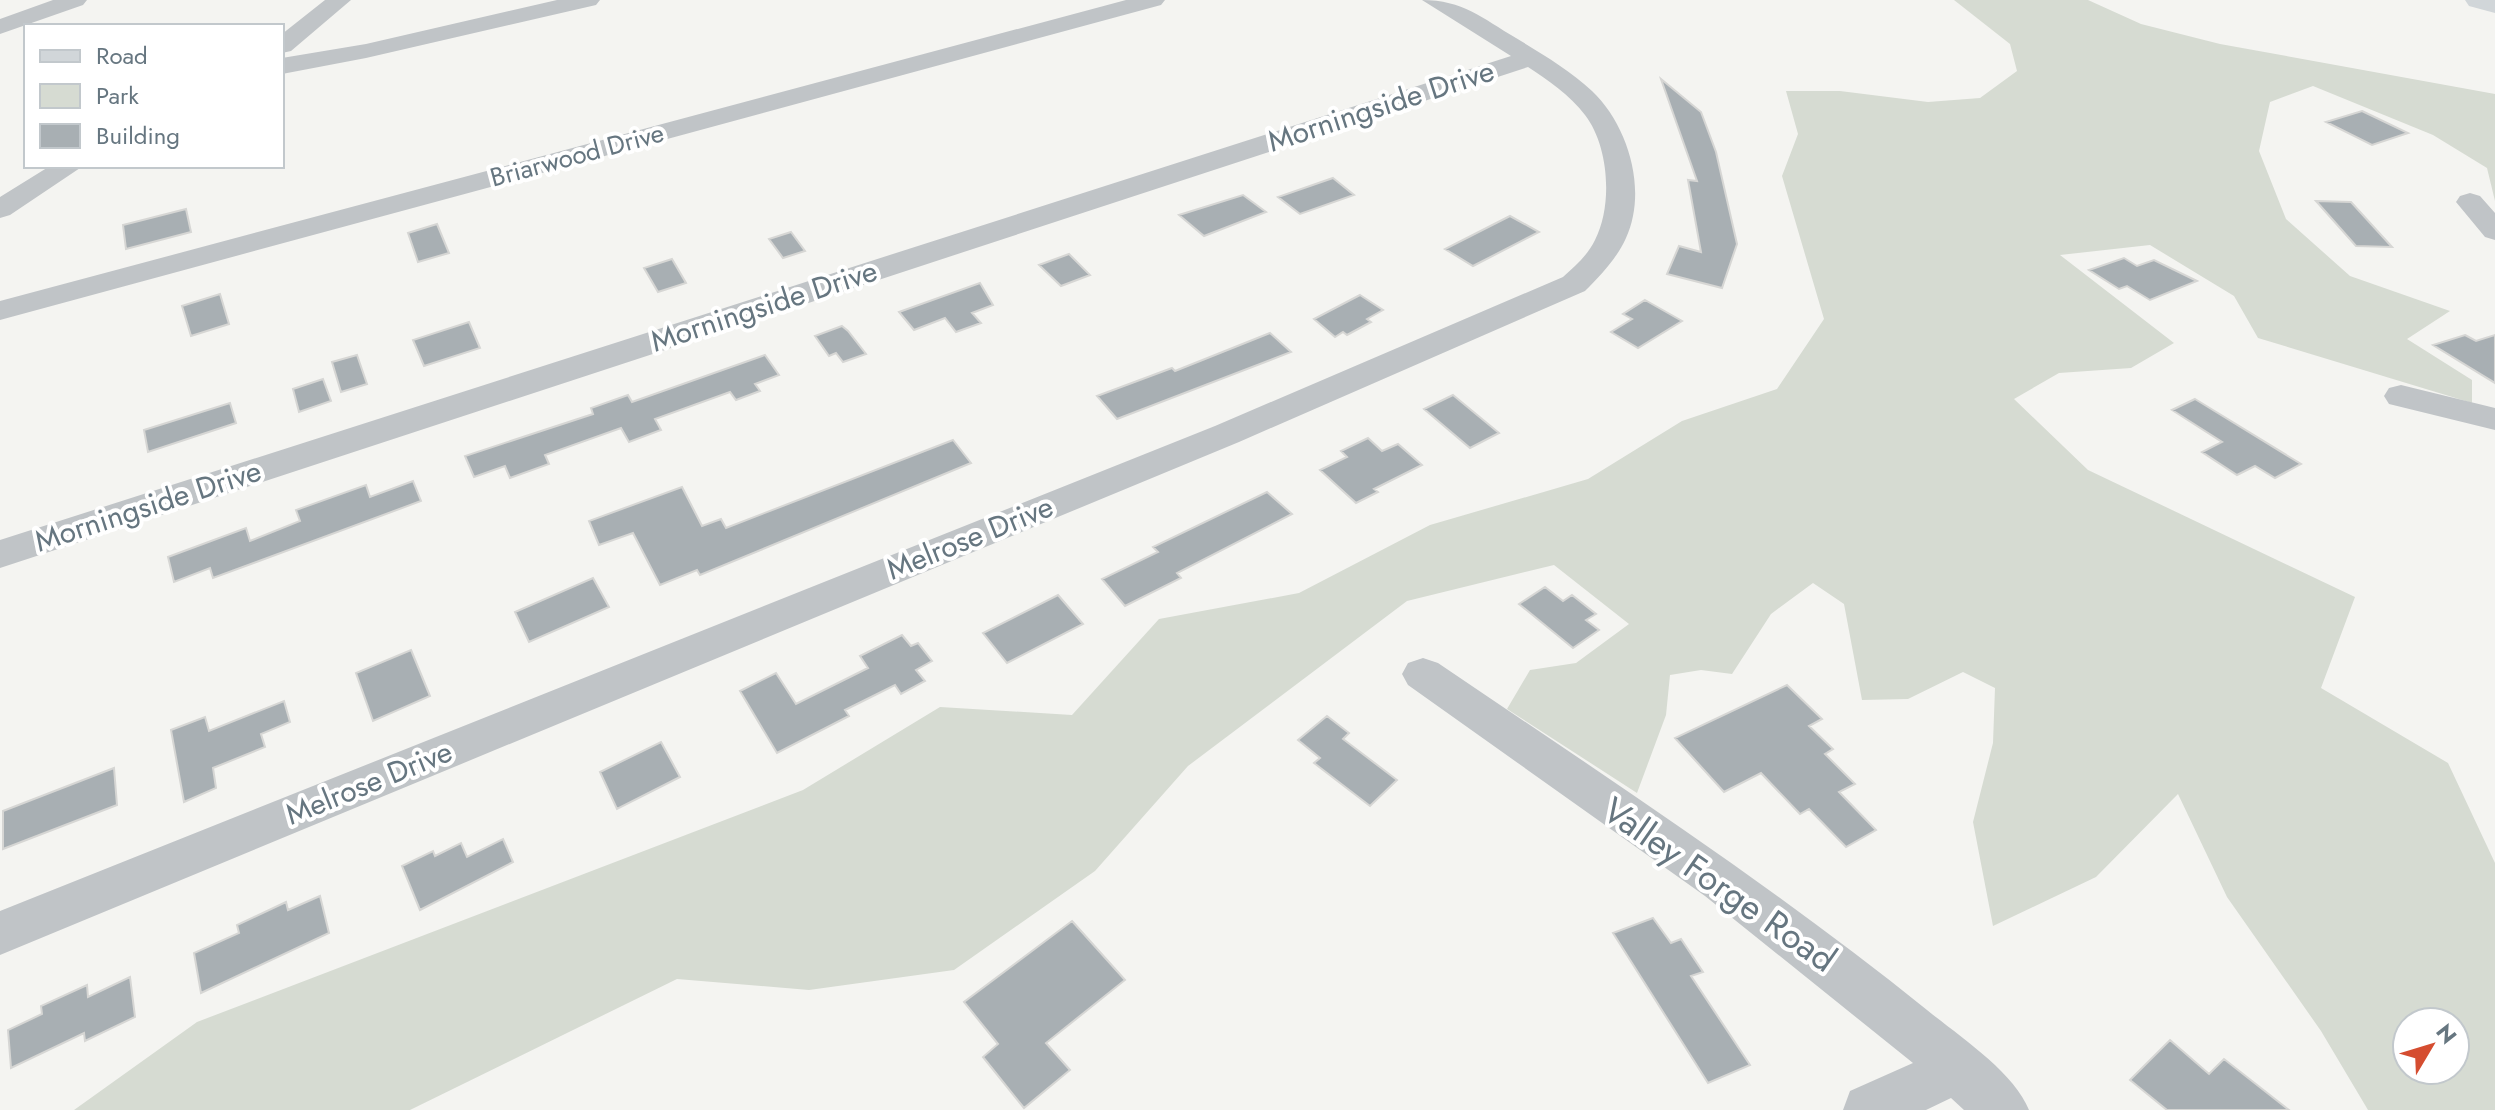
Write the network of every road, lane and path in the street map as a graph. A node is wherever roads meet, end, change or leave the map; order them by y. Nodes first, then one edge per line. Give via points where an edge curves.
1 (75, 0) edge
2 (339, 0) edge
3 (588, 0) edge
4 (1153, 0) edge
5 (1434, 0) edge
6 (0, 27) edge
7 (284, 44) edge
8 (1528, 59) junction
9 (284, 66) edge
10 (66, 168) edge
11 (2470, 202) dead end
12 (0, 209) edge
13 (2495, 231) edge
14 (0, 311) edge
15 (2401, 396) dead end
16 (2495, 419) edge
17 (0, 554) edge
18 (1423, 674) dead end
19 (0, 933) edge
20 (1958, 1068) junction
21 (1869, 1110) edge
22 (2003, 1110) edge

1 - 6 street
2 - 7 street
3 - 9 street
4 - 14 street, Briarwood Drive
5 - 8 street, Melrose Drive
8 - 17 street, Morningside Drive
8 - 19 street, Melrose Drive via 1593,107 1614,146 1621,201 1616,230 1601,259 1574,284 1227,434
10 - 12 street
11 - 13 street
15 - 16 street
18 - 20 street, Valley Forge Road via 1827,958
20 - 21 street
20 - 22 street, Valley Forge Road

